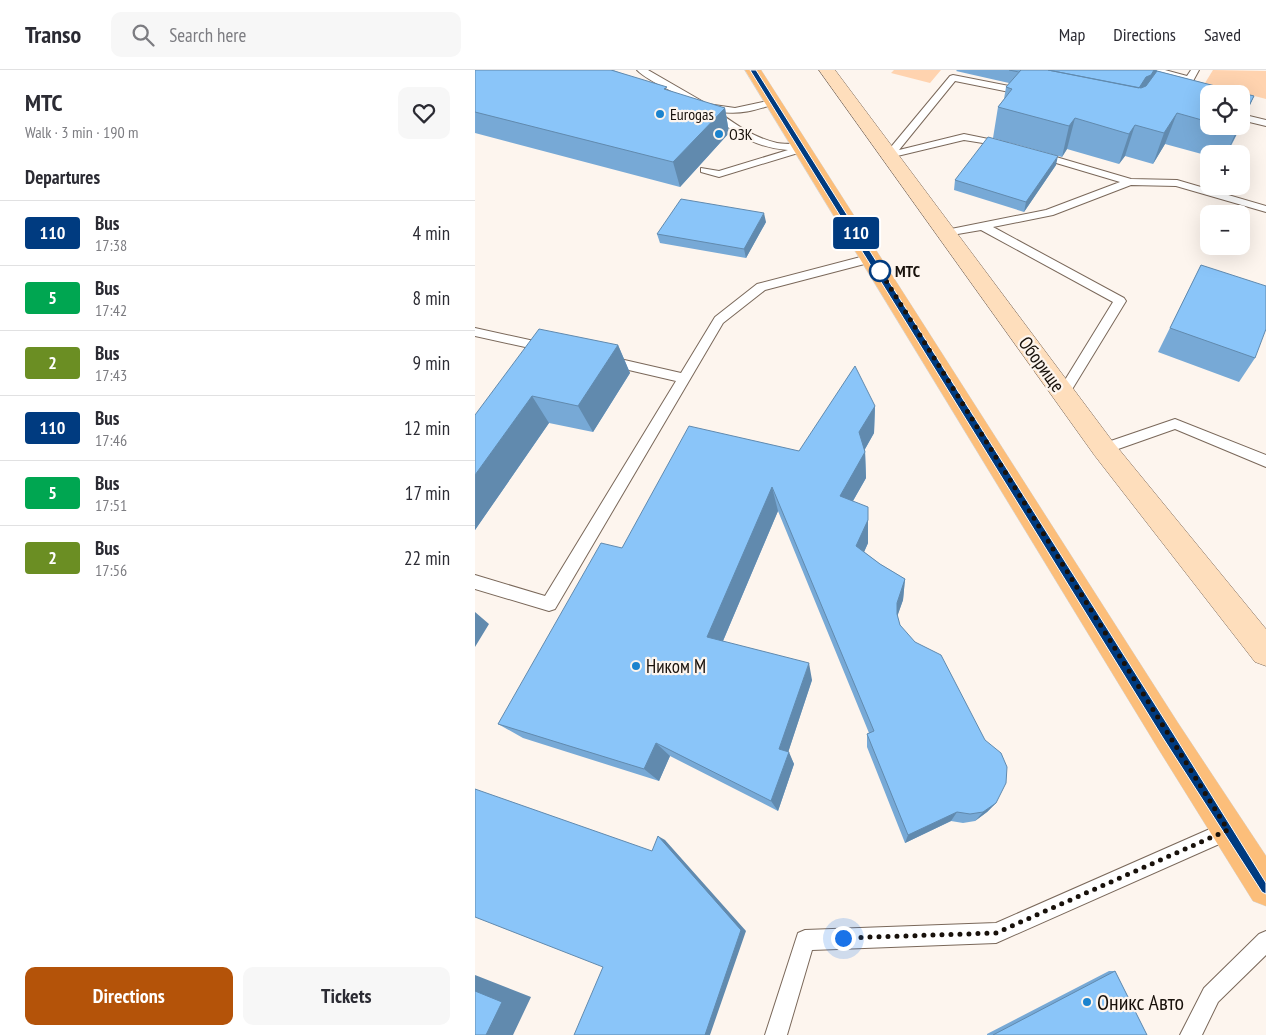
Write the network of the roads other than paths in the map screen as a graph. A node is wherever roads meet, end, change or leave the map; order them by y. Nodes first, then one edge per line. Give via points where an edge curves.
1 (641, 70) edge
2 (827, 70) edge
3 (1154, 70) edge
4 (1195, 70) edge
5 (761, 81) edge
6 (1037, 95) edge
7 (697, 101) junction
8 (1250, 119) edge
9 (1266, 123) edge
10 (803, 148) junction
11 (889, 155) junction
12 (705, 170) dead end
13 (1130, 182) junction
14 (1266, 209) edge
15 (983, 226) junction
16 (946, 233) junction
17 (872, 258) junction
18 (475, 332) edge
19 (561, 351) edge
20 (599, 359) edge
21 (684, 378) junction
22 (1063, 392) junction
23 (1104, 449) junction
24 (1266, 461) edge
25 (475, 582) edge
26 (1266, 652) edge
27 (1228, 830) junction
28 (1266, 888) edge
29 (1266, 941) edge
30 (776, 1035) edge
31 (1191, 1035) edge

1 - 7 lane
2 - 11 street, Оборище
3 - 4 lane via 1190,79
5 - 7 lane via 746,110 725,111
5 - 10 main road
6 - 11 lane via 953,78
7 - 10 lane via 741,133 775,146
8 - 9 lane
10 - 12 lane via 719,174
10 - 17 main road
11 - 13 lane via 964,137
11 - 16 street, Оборище
13 - 14 lane via 1177,183
13 - 15 lane via 1049,214
15 - 16 lane
15 - 22 lane via 1120,301
16 - 22 street, Оборище
17 - 21 lane via 761,287 719,320
17 - 27 main road
18 - 19 lane
20 - 21 lane
21 - 25 lane via 549,604
22 - 23 street, Оборище
23 - 24 lane via 1175,424
23 - 26 street, Оборище
27 - 28 main road
27 - 30 lane via 996,933 805,940
29 - 31 lane via 1211,995

